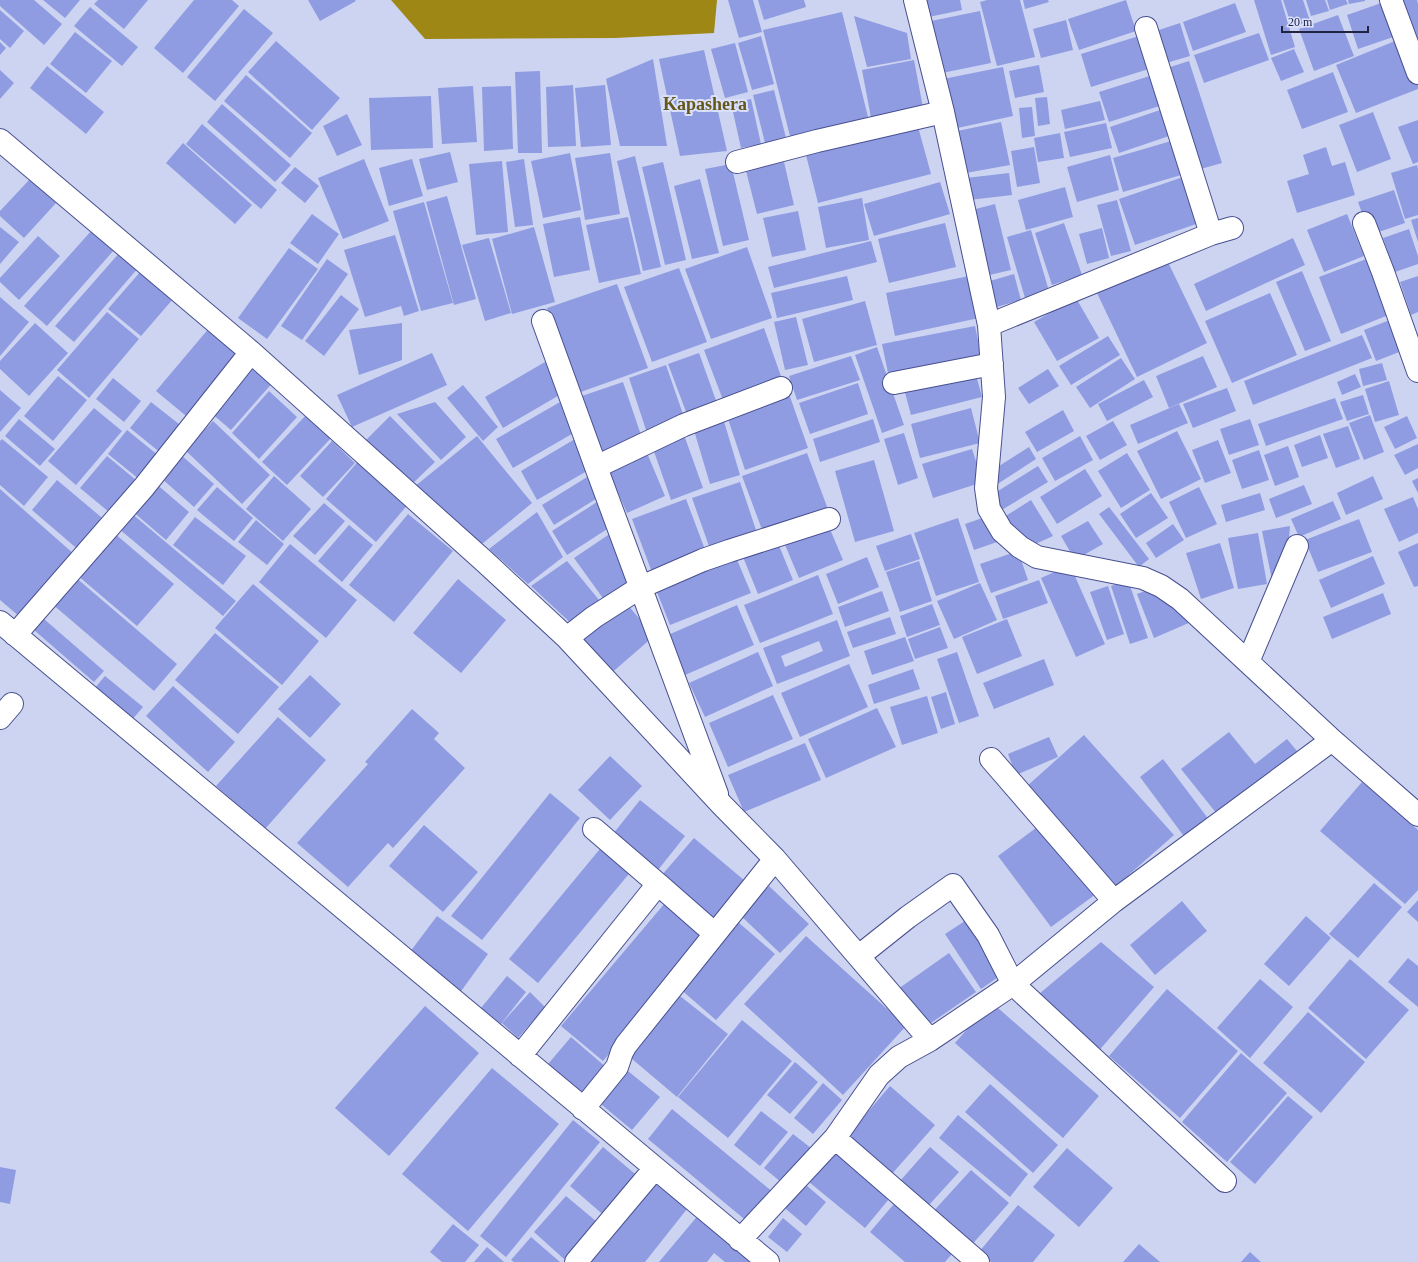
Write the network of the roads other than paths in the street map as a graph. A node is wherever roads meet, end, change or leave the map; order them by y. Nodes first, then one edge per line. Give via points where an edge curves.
1 (915, 0) edge
2 (1391, 0) edge
3 (1146, 28) dead end
4 (1418, 73) edge
5 (943, 112) junction
6 (0, 140) edge
7 (737, 162) dead end
8 (1364, 223) dead end
9 (543, 321) dead end
10 (989, 325) junction
11 (251, 352) junction
12 (992, 364) junction
13 (1418, 371) edge
14 (894, 383) dead end
15 (781, 388) dead end
16 (596, 467) junction
17 (829, 519) dead end
18 (1297, 546) dead end
19 (641, 587) junction
20 (8, 629) edge
21 (567, 638) junction
22 (1248, 662) junction
23 (1332, 740) junction
24 (991, 759) dead end
25 (721, 804) junction
26 (1418, 815) edge
27 (594, 829) dead end
28 (775, 860) junction
29 (658, 884) junction
30 (1114, 902) junction
31 (715, 934) junction
32 (859, 956) junction
33 (1013, 984) junction
34 (930, 1040) junction
35 (520, 1056) junction
36 (583, 1109) junction
37 (835, 1138) junction
38 (655, 1168) junction
39 (1225, 1181) dead end
40 (740, 1240) junction
41 (576, 1262) edge
42 (768, 1262) edge
43 (978, 1262) edge

1 - 5 street
2 - 4 street
3 - 10 street via 1222,231
5 - 7 street
5 - 10 street
6 - 11 street
8 - 13 street
9 - 16 street
10 - 12 street
11 - 20 street via 144,487
11 - 21 street
12 - 14 street
12 - 22 street via 994,397 986,488 989,509 1002,531 1020,547 1037,556 1143,578 1161,586 1180,599
15 - 16 street via 684,425
16 - 19 street
17 - 19 street via 710,558
18 - 22 street
19 - 21 street
19 - 25 street
20 - 35 street
21 - 25 street
22 - 23 street
23 - 26 street
23 - 30 street
24 - 30 street
25 - 28 street
27 - 29 street
28 - 31 street
28 - 32 street
29 - 31 street
29 - 35 street
30 - 33 street
31 - 36 street via 626,1045 617,1067
32 - 33 street via 953,885 988,935
32 - 34 street
33 - 34 street
33 - 39 street
34 - 37 street via 899,1057 879,1075
35 - 36 street
36 - 38 street
37 - 40 street
37 - 43 street
38 - 40 street
38 - 41 street
40 - 42 street

